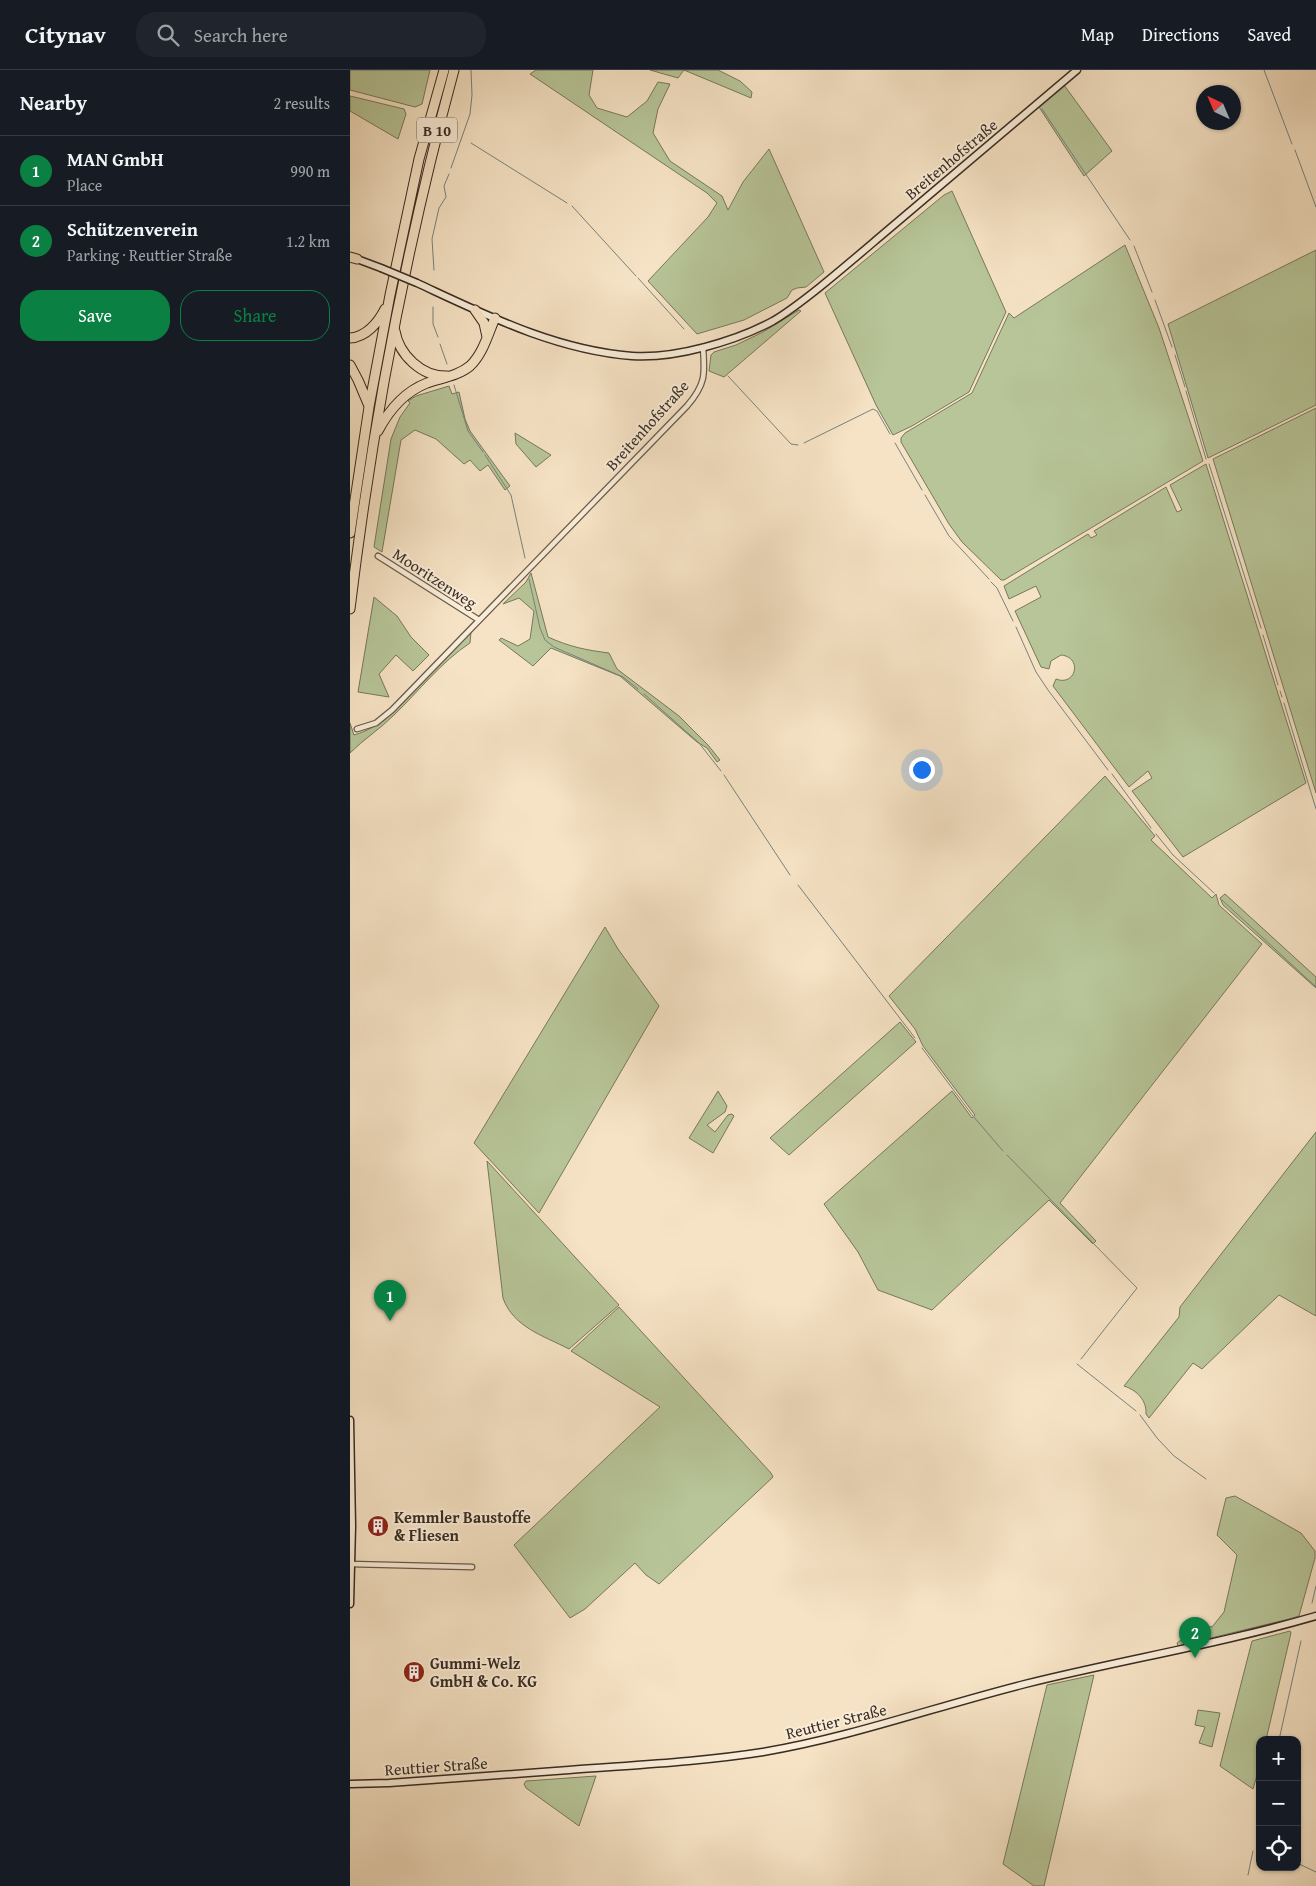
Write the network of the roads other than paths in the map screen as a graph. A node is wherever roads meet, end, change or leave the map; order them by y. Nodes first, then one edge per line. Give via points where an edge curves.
1 (444, 70) edge
2 (454, 70) edge
3 (1077, 70) edge
4 (354, 258) edge
5 (390, 295) junction
6 (476, 310) junction
7 (495, 318) junction
8 (394, 328) junction
9 (487, 337) junction
10 (350, 338) edge
11 (704, 347) junction
12 (350, 365) edge
13 (452, 375) junction
14 (369, 407) junction
15 (374, 440) junction
16 (350, 533) edge
17 (378, 556) dead end
18 (350, 609) edge
19 (479, 620) junction
20 (357, 729) dead end
21 (350, 1420) edge
22 (351, 1564) edge
23 (472, 1567) dead end
24 (350, 1604) edge
25 (1316, 1616) edge
26 (350, 1784) edge

1 - 5 highway, B 10 via 419,159
2 - 8 highway, B 10 via 429,162
3 - 11 main road, Breitenhofstraße via 791,310 756,329
4 - 6 main road, bridge
5 - 10 highway via 376,324 356,338
5 - 14 highway, B 10
6 - 7 main road
6 - 9 highway via 484,322
7 - 9 highway
7 - 11 main road via 543,338 632,356
8 - 13 highway via 401,349 410,360 426,371 442,376
8 - 15 highway, B 10
9 - 13 highway via 476,359
11 - 19 street, Breitenhofstraße via 705,375 695,396
12 - 14 highway
13 - 15 highway via 426,384 395,404
14 - 16 highway, B 10
15 - 18 highway, B 10
17 - 19 street, Mooritzenweg
19 - 20 street, Breitenhofstraße via 384,716
21 - 22 main road
22 - 23 street
22 - 24 main road
25 - 26 main road, Reuttier Straße via 1022,1685 800,1746 620,1766

